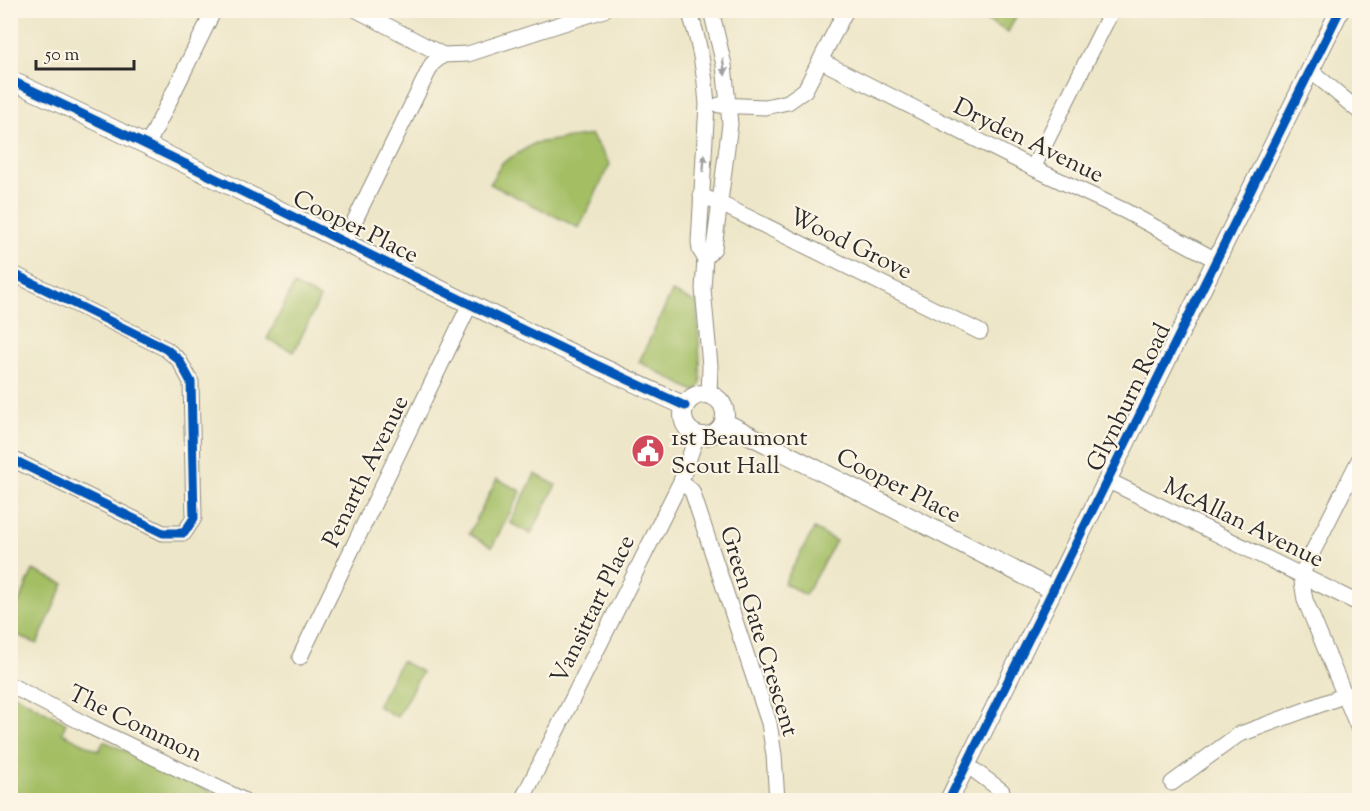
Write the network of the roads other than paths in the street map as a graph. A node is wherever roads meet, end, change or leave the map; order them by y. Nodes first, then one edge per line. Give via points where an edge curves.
1 (213, 10) edge
2 (357, 10) edge
3 (604, 10) edge
4 (689, 10) edge
5 (711, 10) edge
6 (846, 10) edge
7 (1112, 10) edge
8 (1340, 10) edge
9 (443, 56) junction
10 (821, 61) junction
11 (1311, 71) junction
12 (10, 80) edge
13 (707, 104) junction
14 (729, 107) junction
15 (1359, 112) edge
16 (148, 144) junction
17 (1033, 168) junction
18 (701, 196) junction
19 (721, 204) junction
20 (344, 242) junction
21 (705, 258) junction
22 (1216, 260) junction
23 (10, 272) edge
24 (470, 304) junction
25 (980, 332) dead end
26 (709, 395) junction
27 (685, 406) junction
28 (724, 422) junction
29 (697, 435) junction
30 (10, 458) edge
31 (1359, 458) edge
32 (681, 481) junction
33 (1109, 481) junction
34 (1301, 575) junction
35 (1053, 590) junction
36 (1359, 604) edge
37 (300, 657) dead end
38 (10, 685) edge
39 (1343, 696) junction
40 (1359, 732) edge
41 (967, 765) junction
42 (1172, 783) dead end
43 (243, 801) edge
44 (522, 801) edge
45 (777, 801) edge
46 (949, 801) edge
47 (1003, 801) edge

1 - 16 street
2 - 9 street
3 - 9 street via 468,54
4 - 13 street
5 -> 14 street
6 - 10 street
7 - 17 street
8 - 11 street, Glynburn Road
9 - 20 street via 432,64
10 - 14 street via 805,90 788,102 765,107
10 - 17 street, Dryden Avenue
11 - 15 street
11 - 22 street, Glynburn Road
12 - 16 street, Cooper Place
13 - 14 street
18 -> 13 street
14 - 19 street
16 - 20 street, Cooper Place
17 - 22 street, Dryden Avenue
18 - 19 street, Wood Grove
18 - 21 street via 699,242
19 - 21 street via 714,248
19 - 25 street, Wood Grove
20 - 24 street, Cooper Place
21 - 26 street
22 - 33 street, Glynburn Road
23 - 30 street via 166,349 179,360 191,382 194,518 184,533 164,533
24 - 27 street, Cooper Place
24 - 37 street, Penarth Avenue
26 - 27 street via 695,397
26 - 28 street via 721,403
27 - 29 street via 685,423
28 - 29 street via 714,434
28 - 35 street, Cooper Place
29 - 32 street, Vansittart Place
31 - 34 street
32 - 44 street, Vansittart Place
32 - 45 street, Green Gate Crescent via 692,491 769,723
33 - 34 street, McAllan Avenue
33 - 35 street, Glynburn Road
34 - 36 street, McAllan Avenue
34 - 39 street via 1305,600
35 - 41 street, Glynburn Road
38 - 43 street, The Common
39 - 40 street
39 - 42 street via 1238,735
41 - 46 street, Glynburn Road
41 - 47 street via 1002,791

